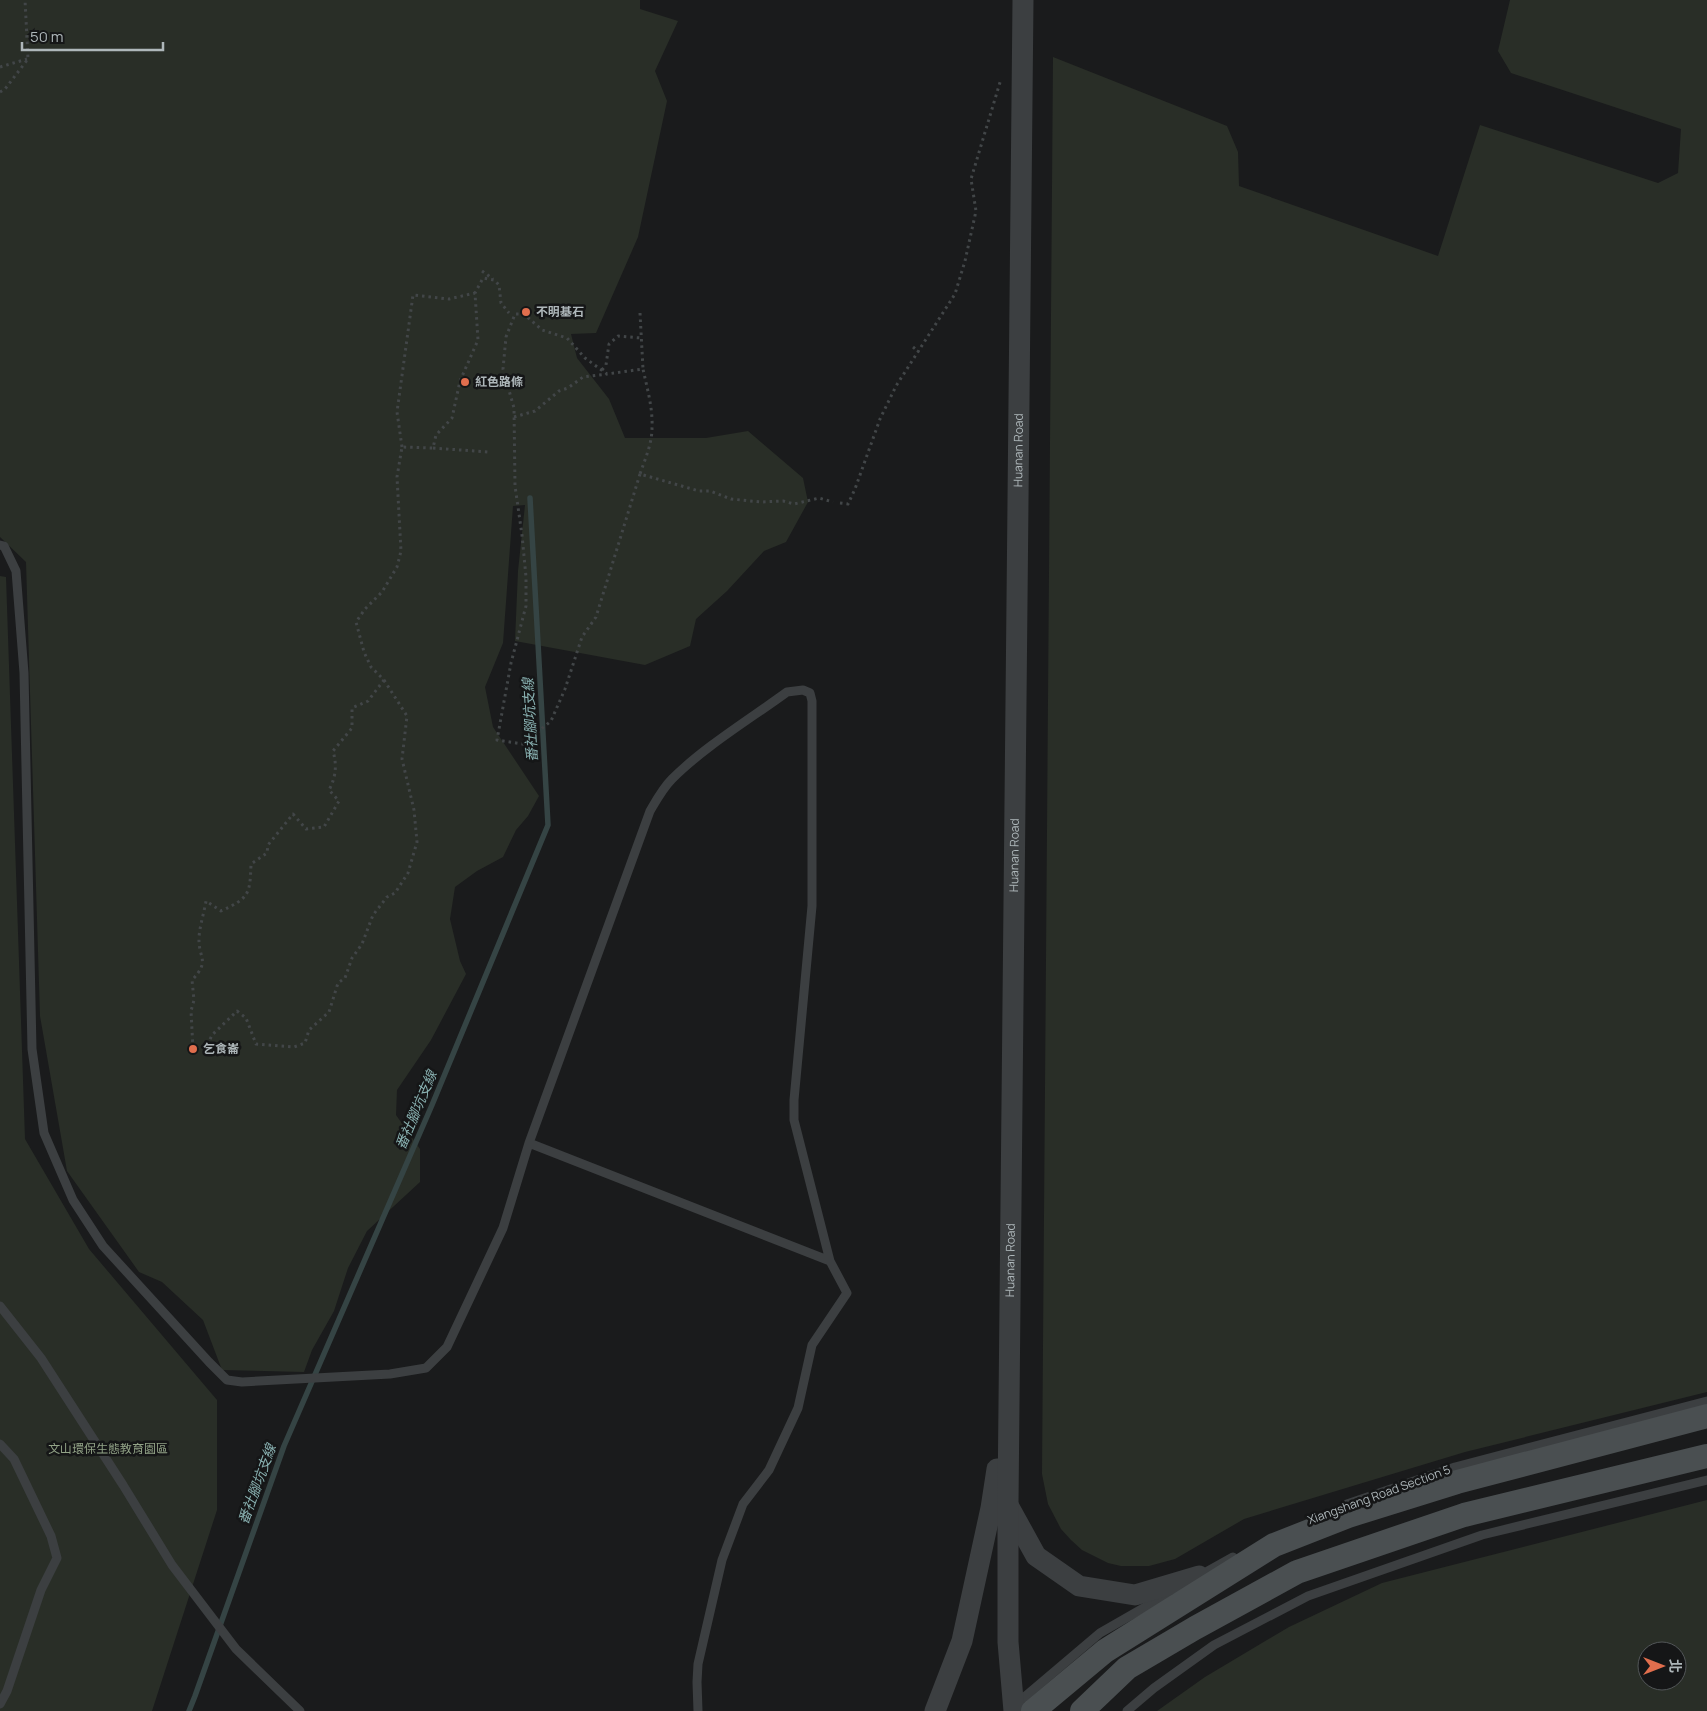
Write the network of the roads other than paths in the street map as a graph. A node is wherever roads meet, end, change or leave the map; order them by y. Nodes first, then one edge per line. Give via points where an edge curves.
1 (1023, 0) edge
2 (0, 545) edge
3 (529, 1143) junction
4 (830, 1261) junction
5 (0, 1306) edge
6 (1009, 1392) junction
7 (1707, 1401) edge
8 (1707, 1416) edge
9 (0, 1444) edge
10 (1707, 1456) edge
11 (1707, 1480) edge
12 (1008, 1504) junction
13 (1339, 1508) dead end
14 (1274, 1535) dead end
15 (1258, 1544) dead end
16 (1241, 1553) dead end
17 (1199, 1576) junction
18 (0, 1704) edge
19 (1018, 1710) edge
20 (300, 1711) edge
21 (698, 1711) edge
22 (935, 1711) edge
23 (1082, 1711) edge
24 (1127, 1711) edge

1 - 6 street, Huanan Road
2 - 3 lane via 4,546 16,571 23,664 32,1048 44,1133 73,1200 103,1246 228,1380 242,1382 390,1374 426,1368 447,1347 503,1228
3 - 4 lane
3 - 4 lane via 650,811 660,793 672,779 719,741 787,692 803,690 810,693 812,700 812,906 794,1120
4 - 21 lane via 847,1293 812,1345 798,1408 769,1470 743,1504 722,1560 698,1664
5 - 20 lane via 41,1358 172,1565 236,1649
6 - 12 street, Huanan Road
6 - 22 street via 991,1508 962,1641
7 - 13 lane, Xiangshang Road Section 5 via 1455,1467
8 - 19 main road, Xiangshang Road Section 5 via 1457,1482 1348,1516 1274,1545
9 - 18 lane via 14,1459 51,1536 57,1558 41,1590
10 - 23 main road via 1464,1515 1297,1572 1127,1668
11 - 24 lane via 1482,1535 1308,1596 1214,1645
12 - 17 street via 1036,1556 1079,1586 1135,1595
12 - 19 street, Huanan Road via 1008,1642
14 - 15 lane
16 - 17 lane
17 - 19 lane via 1100,1633

